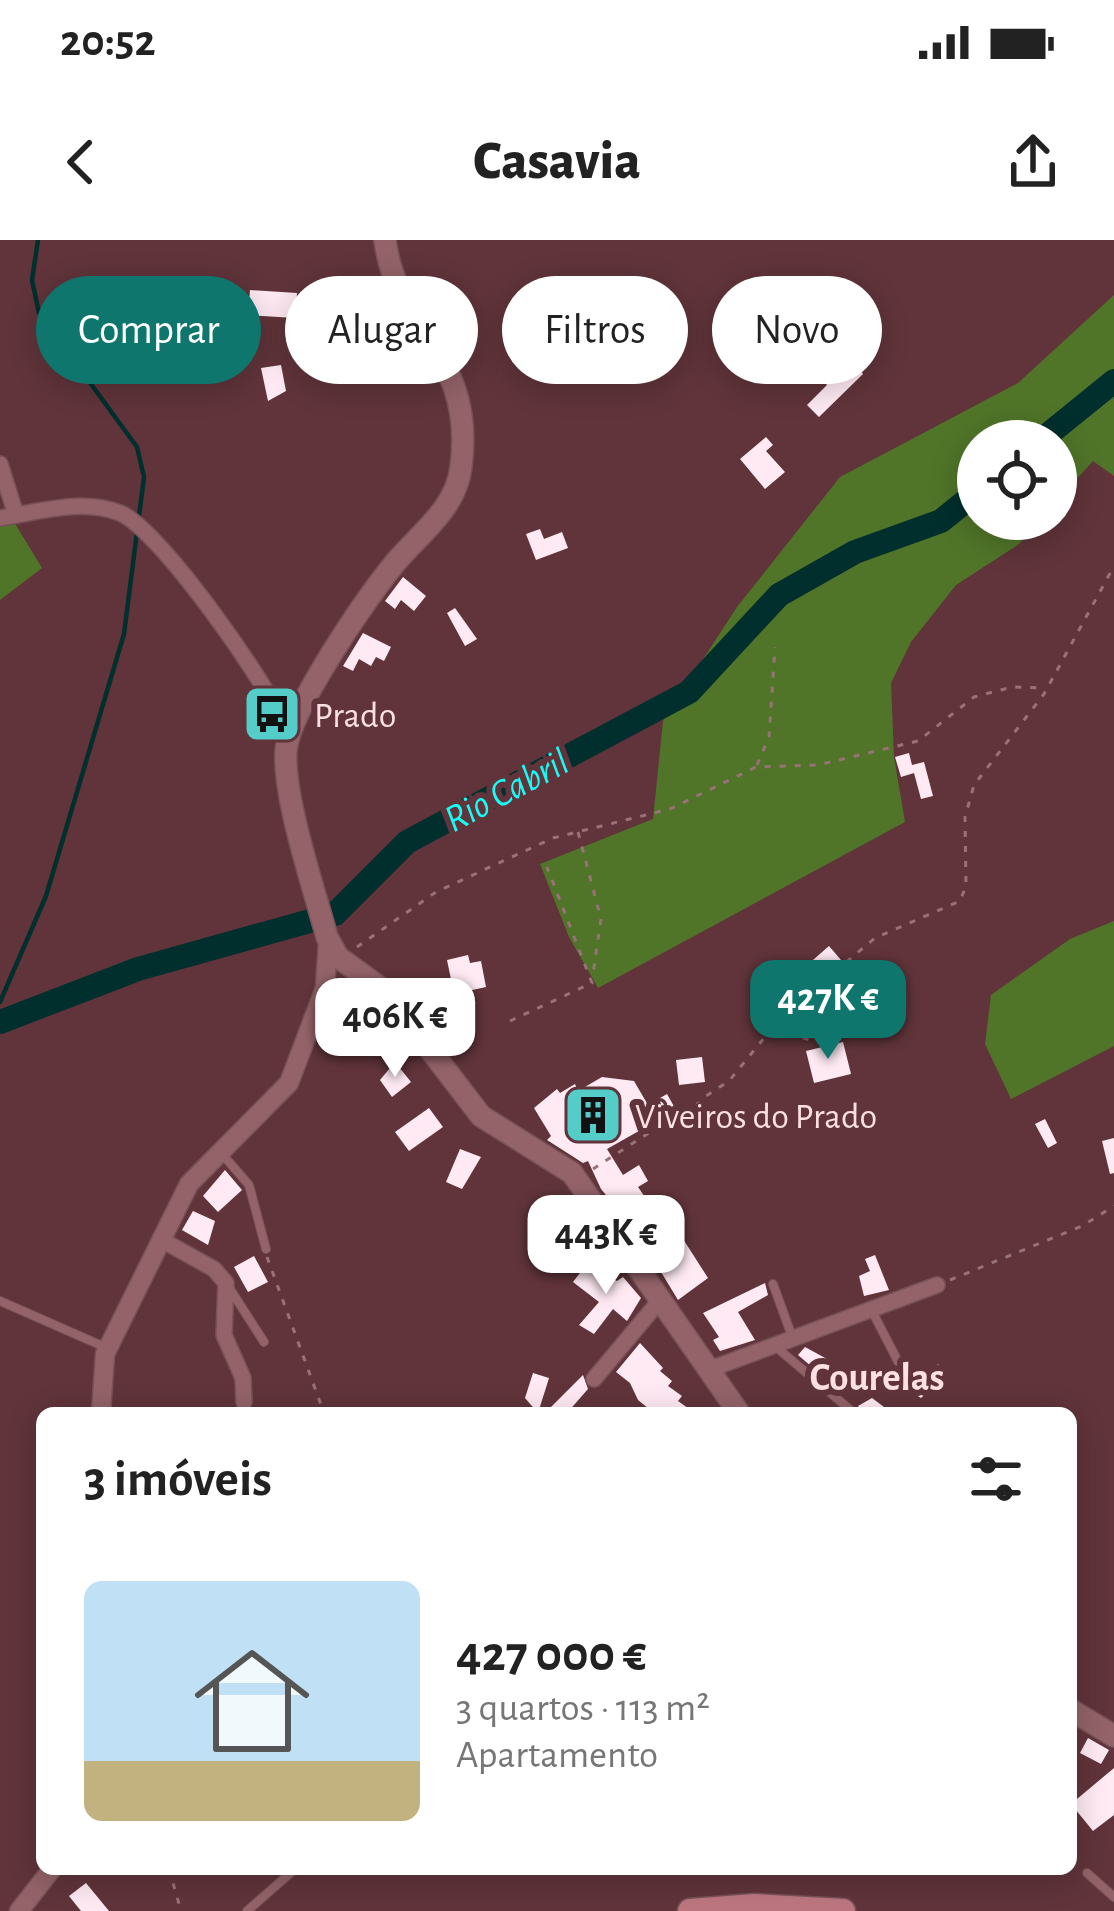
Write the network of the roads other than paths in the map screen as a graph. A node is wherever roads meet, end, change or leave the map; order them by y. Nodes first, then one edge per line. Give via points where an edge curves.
1 (386, 240) edge
2 (0, 464) edge
3 (8, 517) edge
4 (289, 734) junction
5 (331, 962) junction
6 (220, 1151) junction
7 (160, 1239) junction
8 (266, 1249) road end
9 (226, 1283) junction
10 (773, 1284) dead end
11 (937, 1286) road end
12 (661, 1299) junction
13 (0, 1301) edge
14 (871, 1310) junction
15 (793, 1339) junction
16 (264, 1342) dead end
17 (775, 1346) junction
18 (107, 1348) junction
19 (708, 1370) junction
20 (906, 1377) dead end
21 (594, 1378) dead end
22 (244, 1402) dead end
23 (101, 1407) edge
24 (735, 1407) edge
25 (847, 1407) edge
26 (1077, 1714) edge
27 (1114, 1736) edge
28 (1087, 1873) dead end
29 (47, 1875) edge
30 (288, 1875) edge
31 (1114, 1897) edge
32 (19, 1911) edge
33 (247, 1911) edge
34 (690, 1911) edge
35 (843, 1911) edge

1 - 4 main road via 396,279 459,388 460,475 448,504 371,595
2 - 3 street
3 - 4 street via 87,505 130,518 266,686
4 - 5 main road via 287,772
5 - 6 street via 287,1086
5 - 12 main road via 389,995 481,1115 562,1165
6 - 7 street via 189,1184
6 - 8 lane via 249,1185
7 - 9 street
7 - 18 street
9 - 16 lane
9 - 22 street via 224,1335
10 - 15 lane
11 - 14 street
12 - 19 main road
12 - 21 street
13 - 18 lane
14 - 15 street
14 - 20 lane
15 - 17 street
17 - 19 street
17 - 25 lane
18 - 23 street
19 - 24 main road
26 - 27 main road
28 - 31 lane
29 - 32 street
30 - 33 lane
34 - 35 highway

